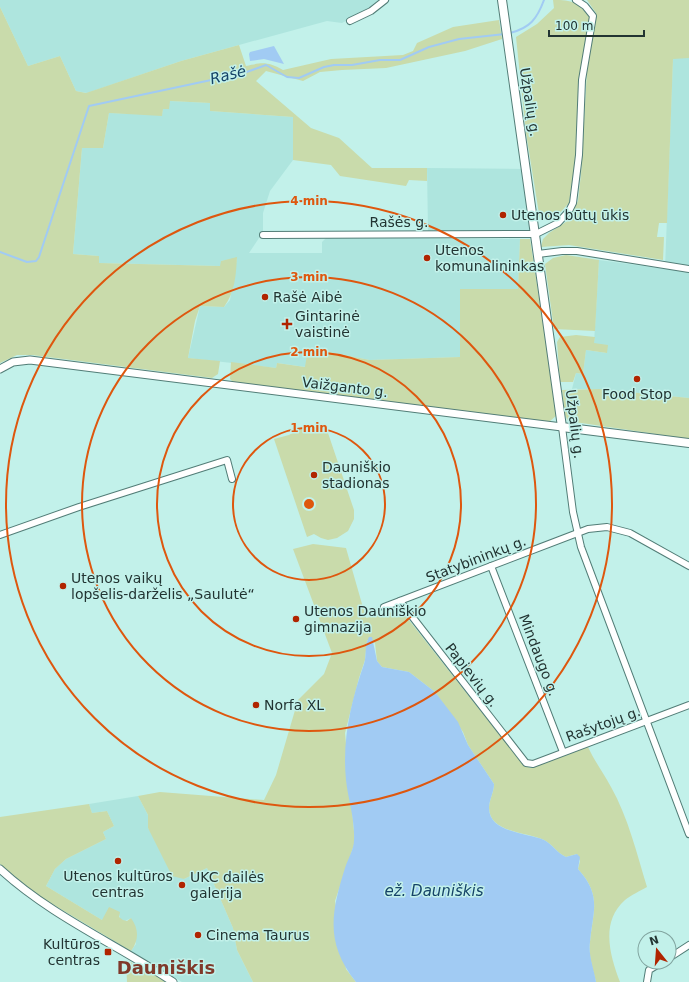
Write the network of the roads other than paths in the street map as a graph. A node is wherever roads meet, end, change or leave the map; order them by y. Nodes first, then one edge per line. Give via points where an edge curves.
1 (385, 0) edge
2 (502, 0) edge
3 (576, 0) edge
4 (350, 21) dead end
5 (536, 234) junction
6 (263, 235) dead end
7 (538, 254) junction
8 (689, 269) edge
9 (0, 369) edge
10 (562, 428) junction
11 (689, 443) edge
12 (232, 479) dead end
13 (577, 533) junction
14 (0, 535) edge
15 (491, 566) junction
16 (689, 566) edge
17 (400, 601) junction
18 (384, 607) dead end
19 (689, 705) edge
20 (647, 721) junction
21 (563, 752) junction
22 (526, 763) joint
23 (689, 834) edge
24 (0, 869) edge
25 (689, 945) edge
26 (677, 953) edge
27 (649, 970) edge
28 (173, 982) edge
29 (647, 982) edge

1 - 4 street via 371,11
2 - 5 main road, Užpalių g.
3 - 5 street via 593,16 582,80 579,154 573,203 558,223
5 - 6 street, Rašės g.
5 - 7 main road, Užpalių g.
7 - 8 street via 577,251
7 - 10 main road, Užpalių g.
9 - 10 street, Vaižganto g. via 13,362 30,360
10 - 11 main road, Vaižganto g.
10 - 13 street, Užpalių g.
12 - 14 street via 227,460
13 - 15 street, Statybininkų g.
13 - 16 street, Statybininkų g. via 588,529 607,528 630,533
13 - 20 street, Užpalių g.
15 - 17 street, Statybininkų g.
15 - 21 street, Mindaugo g.
17 - 18 street, Statybininkų g.
17 - 22 street, Papievių g.
19 - 20 street, Rašytojų g.
20 - 21 street, Rašytojų g.
20 - 23 street, Užpalių g.
21 - 22 street, Rašytojų g. via 532,764
24 - 28 street via 41,903
25 - 26 street
27 - 29 street

